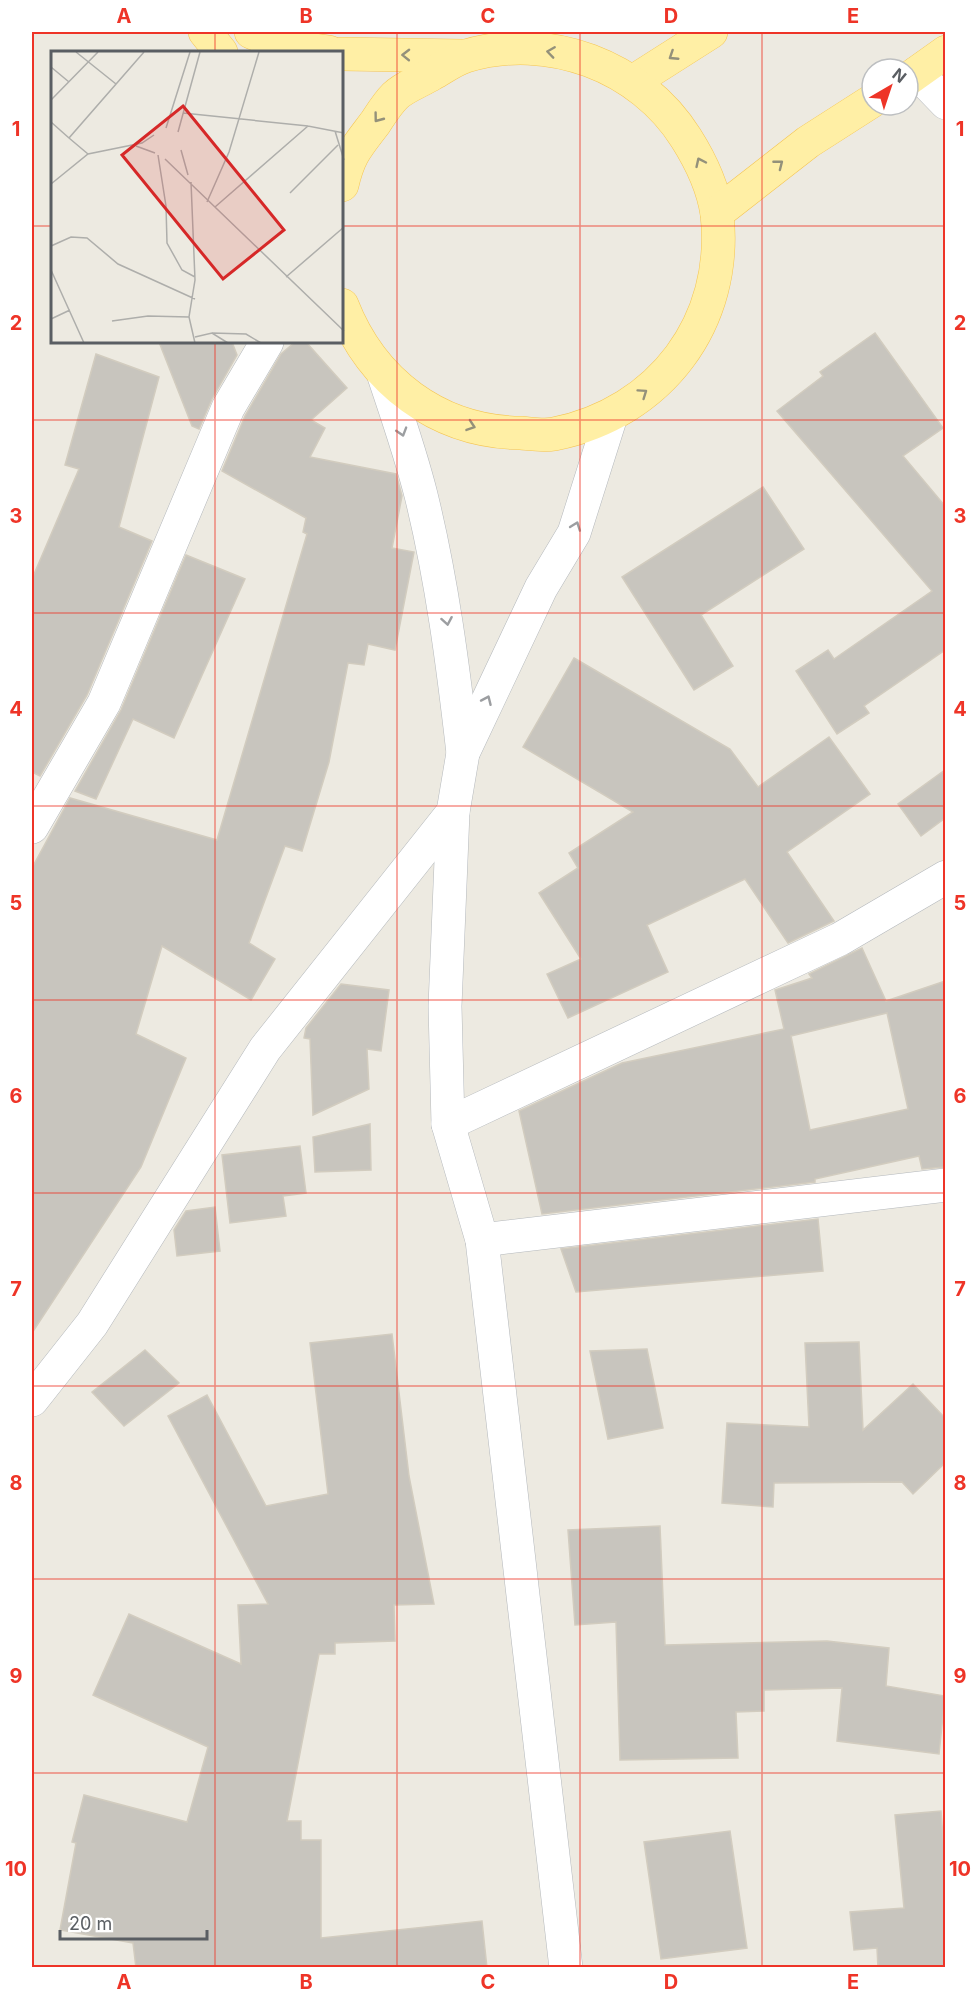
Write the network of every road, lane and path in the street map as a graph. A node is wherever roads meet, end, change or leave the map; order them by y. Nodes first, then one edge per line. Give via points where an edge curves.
1 (205, 32) edge
2 (251, 32) edge
3 (711, 32) edge
4 (220, 51) edge
5 (322, 51) edge
6 (945, 52) edge
7 (344, 54) edge
8 (465, 56) junction
9 (920, 71) edge
10 (634, 81) junction
11 (920, 82) edge
12 (945, 103) edge
13 (860, 109) edge
14 (344, 176) edge
15 (717, 213) junction
16 (344, 310) edge
17 (266, 344) edge
18 (384, 376) junction
19 (611, 416) junction
20 (463, 753) junction
21 (453, 812) junction
22 (32, 827) edge
23 (945, 877) edge
24 (448, 1124) junction
25 (945, 1185) edge
26 (482, 1240) junction
27 (32, 1400) edge
28 (566, 1968) edge

1 - 4 main road
2 - 5 main road via 285,46
3 -> 10 main road
6 - 9 main road
8 -> 7 main road
10 -> 8 main road via 580,56 522,47
8 -> 14 main road via 396,95 348,159
15 -> 10 main road via 702,162 673,117
11 - 12 street
15 -> 13 main road via 808,142
19 -> 15 main road via 661,381 697,332 716,274
16 - 18 main road via 353,334
17 - 22 street via 228,408 104,703
18 -> 19 main road via 434,413 492,433 553,434
18 -> 20 street via 421,493 433,549 448,625
20 -> 19 street via 541,588 574,533
20 - 21 street
21 - 24 street via 445,1006
21 - 27 street via 265,1049 92,1324
23 - 24 street via 840,939
24 - 26 street
25 - 26 street
26 - 28 street

